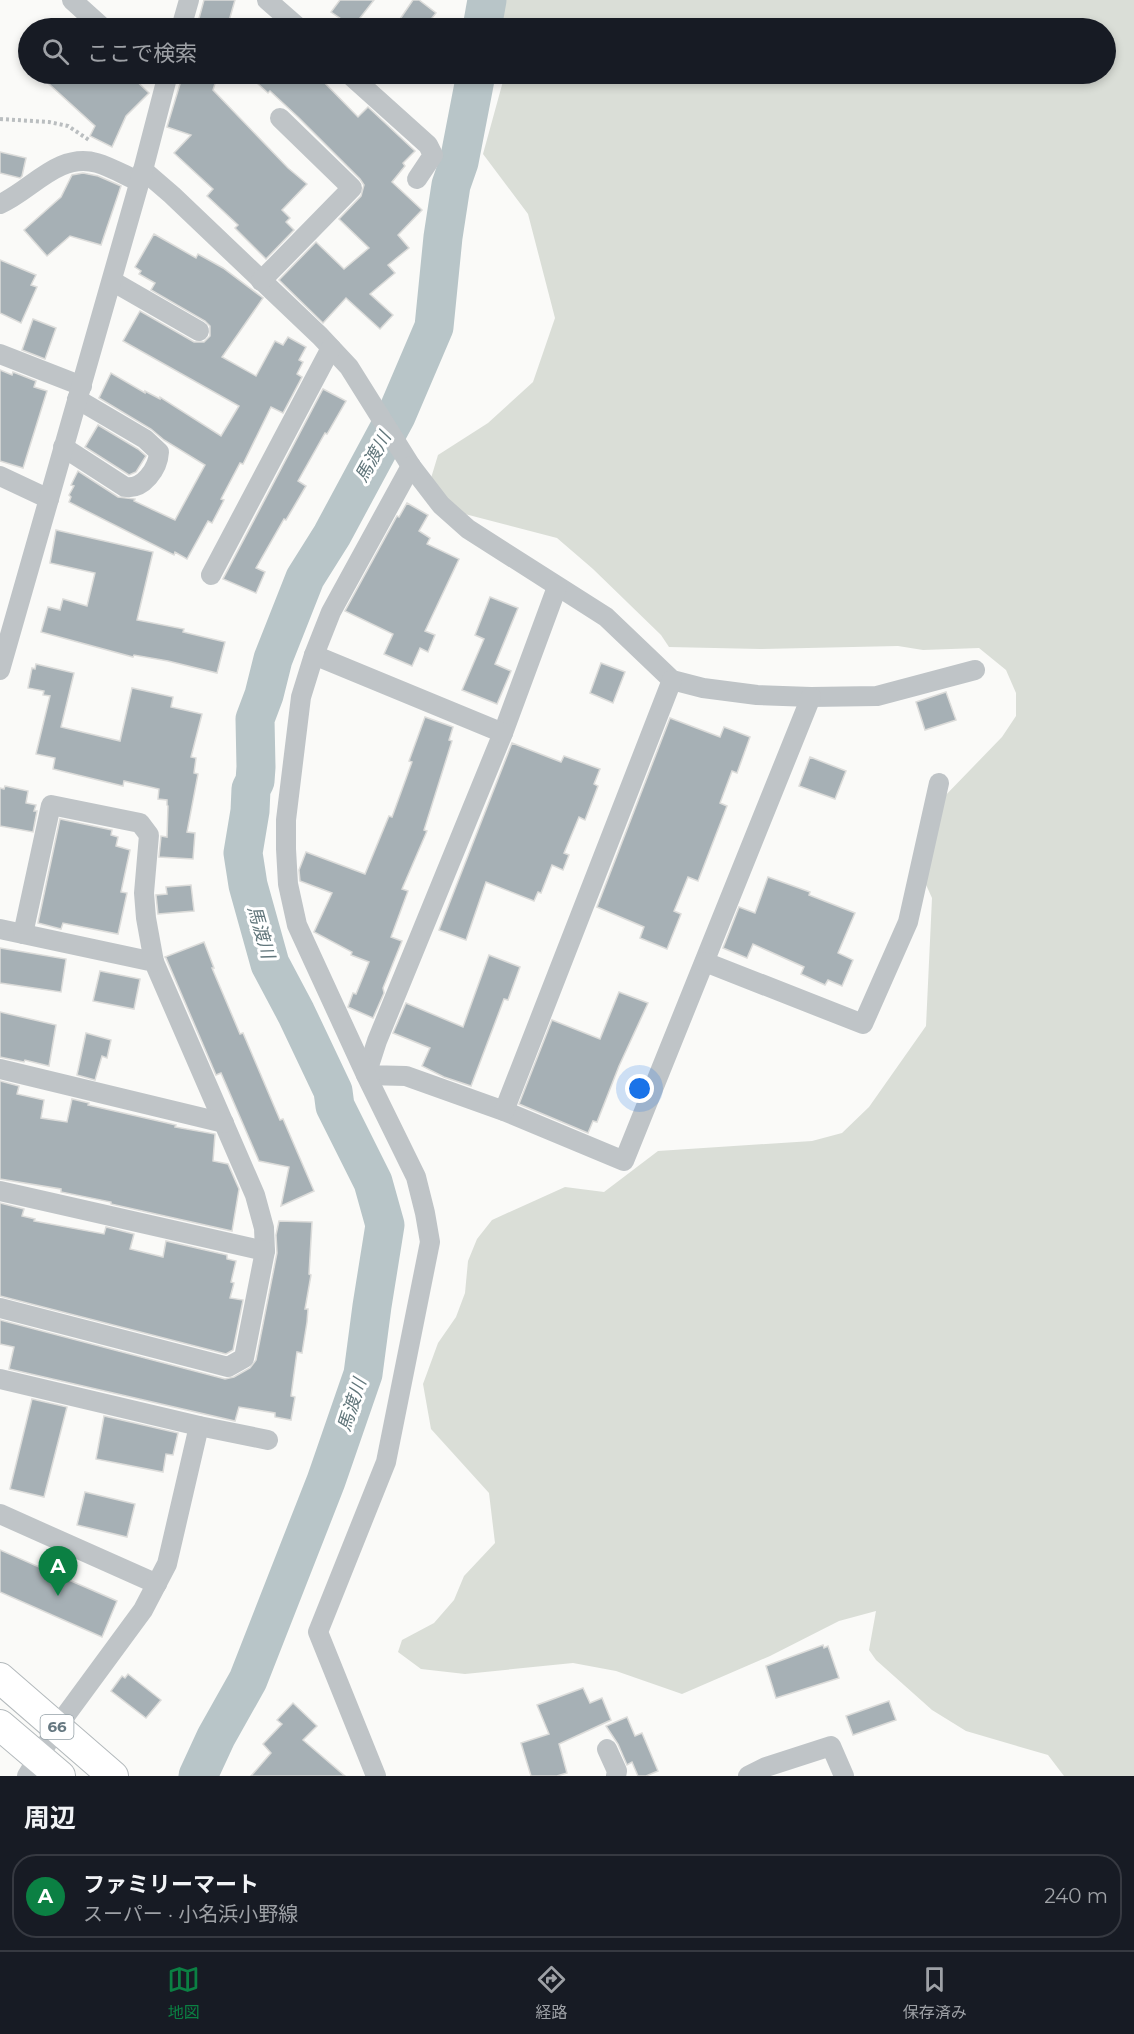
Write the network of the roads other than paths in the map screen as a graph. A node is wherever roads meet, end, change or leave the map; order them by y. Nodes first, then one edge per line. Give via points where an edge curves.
1 (72, 0) edge
2 (189, 0) edge
3 (267, 0) edge
4 (93, 18) edge
5 (184, 18) edge
6 (288, 18) edge
7 (161, 84) edge
8 (360, 84) edge
9 (280, 118) dead end
10 (142, 176) junction
11 (417, 179) dead end
12 (0, 204) edge
13 (112, 280) junction
14 (261, 281) junction
15 (200, 332) dead end
16 (331, 348) junction
17 (0, 354) edge
18 (79, 393) junction
19 (63, 447) junction
20 (411, 466) junction
21 (0, 476) edge
22 (49, 499) junction
23 (211, 575) dead end
24 (557, 587) junction
25 (314, 654) junction
26 (0, 670) edge
27 (975, 670) dead end
28 (672, 680) junction
29 (811, 697) junction
30 (503, 733) junction
31 (939, 783) dead end
32 (0, 929) edge
33 (23, 934) junction
34 (154, 962) junction
35 (705, 962) junction
36 (0, 1069) edge
37 (366, 1076) junction
38 (504, 1111) junction
39 (224, 1123) junction
40 (0, 1191) edge
41 (265, 1251) junction
42 (0, 1308) edge
43 (0, 1379) edge
44 (199, 1426) junction
45 (268, 1440) dead end
46 (0, 1514) edge
47 (157, 1584) junction
48 (0, 1678) edge
49 (0, 1725) edge
50 (57, 1727) junction
51 (607, 1749) dead end
52 (42, 1770) edge
53 (113, 1776) edge
54 (376, 1776) edge
55 (616, 1776) edge
56 (748, 1776) edge
57 (844, 1776) edge

1 - 4 street
2 - 5 street
3 - 6 street
7 - 10 street
8 - 11 street via 428,145 434,155
9 - 14 street via 352,188
10 - 12 street via 77,160 62,164
10 - 13 street
10 - 14 street via 172,195
13 - 15 street
13 - 18 street
14 - 16 street
16 - 20 street via 349,367
16 - 23 street
17 - 18 street
18 - 19 street
18 - 19 street via 145,439 159,452 159,457 146,480 133,488 125,487
19 - 22 street
20 - 24 street via 441,505 468,529
20 - 25 street via 331,612
21 - 22 street
22 - 26 street
24 - 28 street via 606,617
24 - 30 street
25 - 30 street
25 - 37 street via 301,697 286,820 288,884 297,925
27 - 29 street via 877,696
28 - 29 street via 757,695
28 - 38 street
29 - 35 street
30 - 37 street via 381,1030
31 - 35 street via 908,922 863,1023
32 - 33 street
33 - 34 street
33 - 34 street via 51,805 140,823 149,835 144,893
34 - 39 street
35 - 38 street via 624,1161
36 - 39 street
37 - 38 street via 406,1076
37 - 54 street via 416,1177 430,1242 386,1462 318,1632
39 - 41 street via 255,1195 264,1228
40 - 41 street
41 - 42 street via 244,1358 228,1367
43 - 44 street
44 - 45 street
44 - 47 street via 167,1564
46 - 47 street
47 - 50 street via 143,1610
48 - 50 main road, 66
49 - 52 main road, 66
50 - 52 street
50 - 53 main road, 66
51 - 55 street
56 - 57 street via 831,1746

